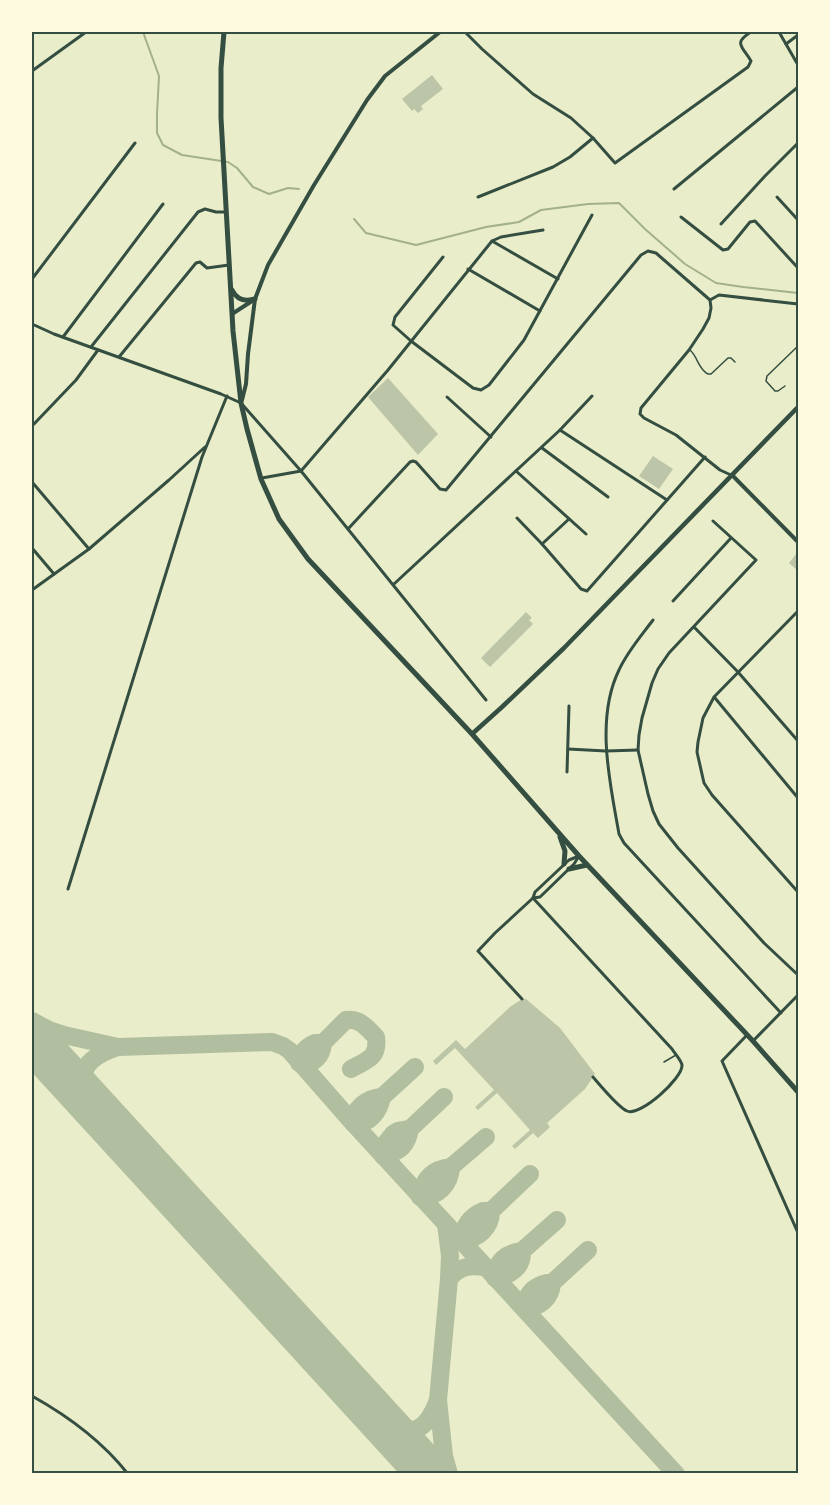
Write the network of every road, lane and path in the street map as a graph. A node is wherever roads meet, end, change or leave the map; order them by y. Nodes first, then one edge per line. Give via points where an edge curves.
1 (86, 32) edge
2 (224, 32) edge
3 (440, 32) edge
4 (465, 32) edge
5 (752, 32) edge
6 (779, 32) edge
7 (798, 34) edge
8 (786, 44) junction
9 (798, 65) edge
10 (32, 70) edge
11 (798, 87) edge
12 (592, 138) junction
13 (798, 142) edge
14 (135, 143) dead end
15 (674, 189) dead end
16 (478, 197) dead end
17 (777, 197) dead end
18 (163, 204) dead end
19 (226, 212) junction
20 (592, 215) dead end
21 (681, 217) dead end
22 (798, 220) edge
23 (721, 224) dead end
24 (543, 230) dead end
25 (492, 241) junction
26 (443, 257) dead end
27 (229, 265) junction
28 (798, 268) edge
29 (468, 269) junction
30 (32, 279) edge
31 (558, 279) junction
32 (231, 289) junction
33 (255, 299) junction
34 (710, 300) junction
35 (798, 304) edge
36 (540, 311) junction
37 (232, 314) junction
38 (32, 324) edge
39 (63, 337) junction
40 (411, 341) junction
41 (798, 346) edge
42 (91, 347) junction
43 (98, 350) junction
44 (689, 350) junction
45 (119, 357) junction
46 (735, 362) dead end
47 (784, 386) dead end
48 (227, 396) junction
49 (592, 396) dead end
50 (447, 397) dead end
51 (241, 403) junction
52 (798, 407) edge
53 (34, 424) dead end
54 (560, 430) junction
55 (491, 437) junction
56 (206, 446) junction
57 (542, 447) junction
58 (705, 457) junction
59 (301, 471) junction
60 (516, 471) junction
61 (732, 475) junction
62 (261, 479) junction
63 (32, 482) edge
64 (608, 497) dead end
65 (667, 500) junction
66 (517, 518) dead end
67 (569, 519) junction
68 (713, 521) dead end
69 (348, 529) junction
70 (586, 534) dead end
71 (731, 537) junction
72 (798, 542) edge
73 (542, 544) junction
74 (32, 548) edge
75 (89, 549) junction
76 (54, 574) junction
77 (32, 582) edge
78 (394, 584) junction
79 (36, 587) junction
80 (32, 590) edge
81 (673, 601) dead end
82 (798, 611) edge
83 (653, 620) dead end
84 (694, 627) junction
85 (738, 672) junction
86 (713, 698) junction
87 (486, 700) dead end
88 (569, 706) dead end
89 (472, 734) junction
90 (798, 741) edge
91 (568, 749) junction
92 (638, 750) junction
93 (606, 751) junction
94 (567, 772) dead end
95 (798, 798) edge
96 (558, 833) junction
97 (579, 856) junction
98 (587, 865) junction
99 (567, 867) junction
100 (68, 889) dead end
101 (798, 892) edge
102 (533, 898) junction
103 (798, 975) edge
104 (798, 995) edge
105 (522, 999) dead end
106 (781, 1013) junction
107 (747, 1035) junction
108 (753, 1041) junction
109 (677, 1055) junction
110 (664, 1062) dead end
111 (593, 1077) dead end
112 (798, 1092) edge
113 (798, 1233) edge
114 (32, 1396) edge
115 (128, 1473) edge

1 - 10 street
2 - 19 main road via 220,80
3 - 33 street via 385,76 367,100 268,265
4 - 12 street via 533,94 571,117
5 - 12 street via 740,41 751,61 748,67 615,163
6 - 8 street
7 - 8 street
8 - 9 street
11 - 15 street
12 - 16 street via 553,167
13 - 23 street
14 - 30 street
17 - 22 street
18 - 39 street
19 - 27 main road
19 - 42 street via 205,209 198,213
20 - 31 street
21 - 28 street via 723,250 755,221
24 - 25 street
25 - 29 street
25 - 31 street
26 - 40 street via 393,320 394,327
27 - 32 main road
27 - 45 street via 207,268 196,263
29 - 36 street
29 - 40 street
31 - 36 street
32 - 33 main road via 242,300
32 - 37 main road
33 - 37 street
33 - 51 street
34 - 35 street via 719,295
34 - 44 street via 709,318
34 - 55 street via 656,254 644,252
36 - 40 street via 524,340 482,390 473,388
37 - 51 main road
38 - 39 street
39 - 42 street
40 - 59 street
41 - 47 lane via 766,379 775,391
42 - 43 street
43 - 45 street
43 - 53 street
44 - 46 lane via 708,374 728,358
44 - 58 street via 640,414
45 - 48 street
48 - 51 street
48 - 56 street
49 - 54 street
50 - 55 street
51 - 59 street
51 - 62 main road
52 - 61 main road
54 - 57 street
54 - 65 street
55 - 69 street via 444,491 416,462 410,462
56 - 75 street
56 - 100 street
57 - 60 street
57 - 64 street
58 - 61 street
58 - 65 street
59 - 62 street
59 - 69 street
60 - 67 street
60 - 78 street
61 - 72 street
61 - 89 main road via 564,648
62 - 89 main road via 279,519 308,559
63 - 75 street
65 - 73 street via 586,591
66 - 73 street
67 - 70 street
67 - 73 street
68 - 71 street
69 - 78 street
71 - 81 street
71 - 84 street via 756,560
74 - 76 street
75 - 76 street
76 - 79 street
77 - 79 street
78 - 87 street
79 - 80 street
82 - 85 street
83 - 93 street via 631,649 615,680
84 - 85 street
84 - 92 street via 658,669 642,718
85 - 86 street
85 - 90 street
86 - 95 street
86 - 101 street via 703,718 698,742 704,783
88 - 91 street
89 - 96 main road
91 - 93 street
91 - 94 street
92 - 93 street
92 - 103 street via 659,824 764,943
93 - 106 street via 619,834 624,843
96 - 97 main road
96 - 99 main road
97 - 98 main road
97 - 99 street
97 - 99 street via 573,857
98 - 99 main road
98 - 107 main road
99 - 102 street via 535,892
99 - 102 street via 540,897
102 - 105 street via 478,951
102 - 109 street
104 - 106 street
106 - 108 street
107 - 108 main road
107 - 113 street via 722,1061
108 - 112 main road
109 - 110 lane
109 - 111 street via 682,1065 676,1079 644,1108 633,1112 621,1107
114 - 115 street via 75,1423

